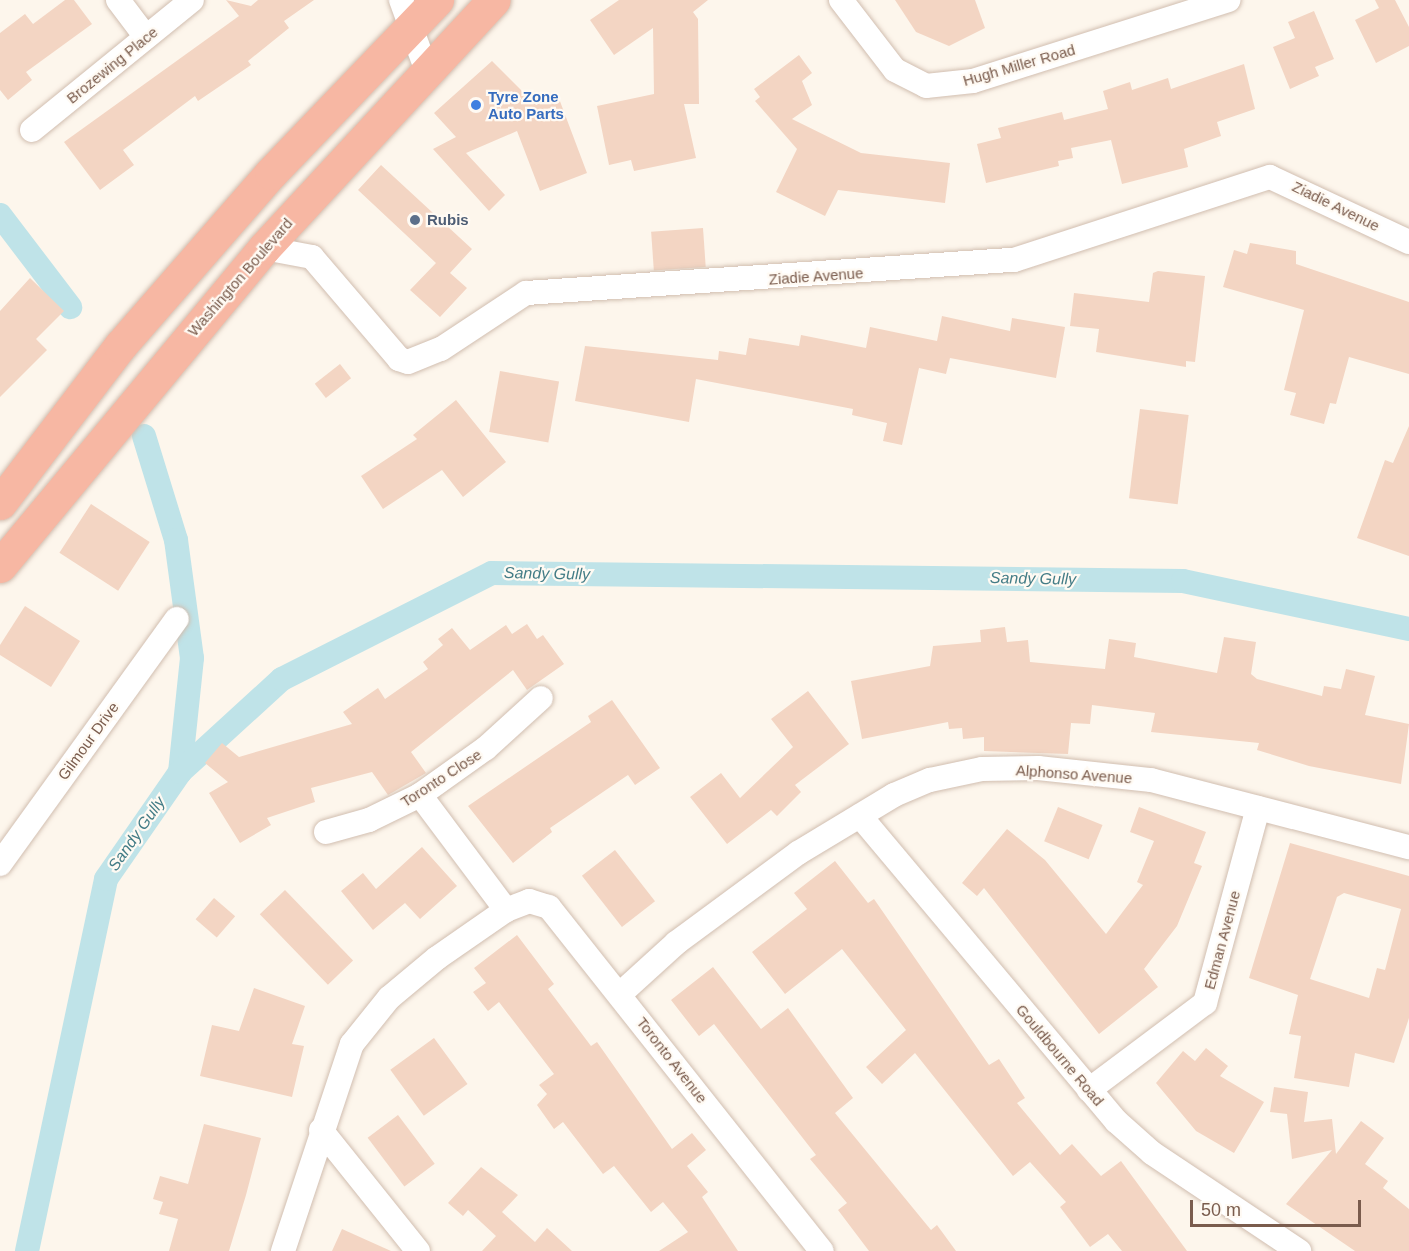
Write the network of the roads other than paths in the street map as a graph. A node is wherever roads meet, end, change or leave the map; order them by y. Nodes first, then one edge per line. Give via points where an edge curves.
1 (118, 0) edge
2 (192, 0) edge
3 (437, 0) edge
4 (494, 0) edge
5 (841, 0) edge
6 (1228, 0) edge
7 (407, 14) edge
8 (146, 37) junction
9 (428, 74) junction
10 (32, 130) dead end
11 (1409, 242) edge
12 (264, 248) junction
13 (0, 503) edge
14 (0, 566) edge
15 (177, 619) dead end
16 (541, 698) dead end
17 (420, 795) junction
18 (1258, 808) junction
19 (860, 816) junction
20 (326, 832) dead end
21 (1409, 848) edge
22 (0, 864) edge
23 (506, 910) junction
24 (620, 994) junction
25 (1089, 1090) junction
26 (321, 1130) junction
27 (283, 1251) edge
28 (418, 1251) edge
29 (822, 1251) edge
30 (1299, 1251) edge

1 - 8 street
2 - 8 street, Brozewing Place
3 - 7 highway
4 - 9 highway, Washington Boulevard
5 - 6 street, Hugh Miller Road via 895,70 926,86 973,81
7 - 9 street
7 - 13 highway via 120,346
8 - 10 street, Brozewing Place
9 - 12 highway, Washington Boulevard
11 - 12 street, Ziadie Avenue via 1270,177 1014,260 526,292 441,349 408,362 399,359 312,257
12 - 14 highway, Washington Boulevard
15 - 22 street, Gilmour Drive
16 - 17 street, Toronto Close via 486,748
17 - 20 street, Toronto Close via 369,820
17 - 23 street
18 - 19 street, Alphonso Avenue via 1151,780 1027,768 930,780
18 - 21 street, Alphonso Avenue
18 - 25 street, Edman Avenue via 1205,1003
19 - 24 street, Alphonso Avenue via 736,896
19 - 25 street, Gouldbourne Road
23 - 24 street, Toronto Avenue via 529,901 549,907
23 - 26 street, Toronto Avenue via 389,998 352,1044
24 - 29 street, Toronto Avenue
25 - 30 street, Gouldbourne Road via 1152,1153
26 - 27 street, Toronto Avenue
26 - 28 street

